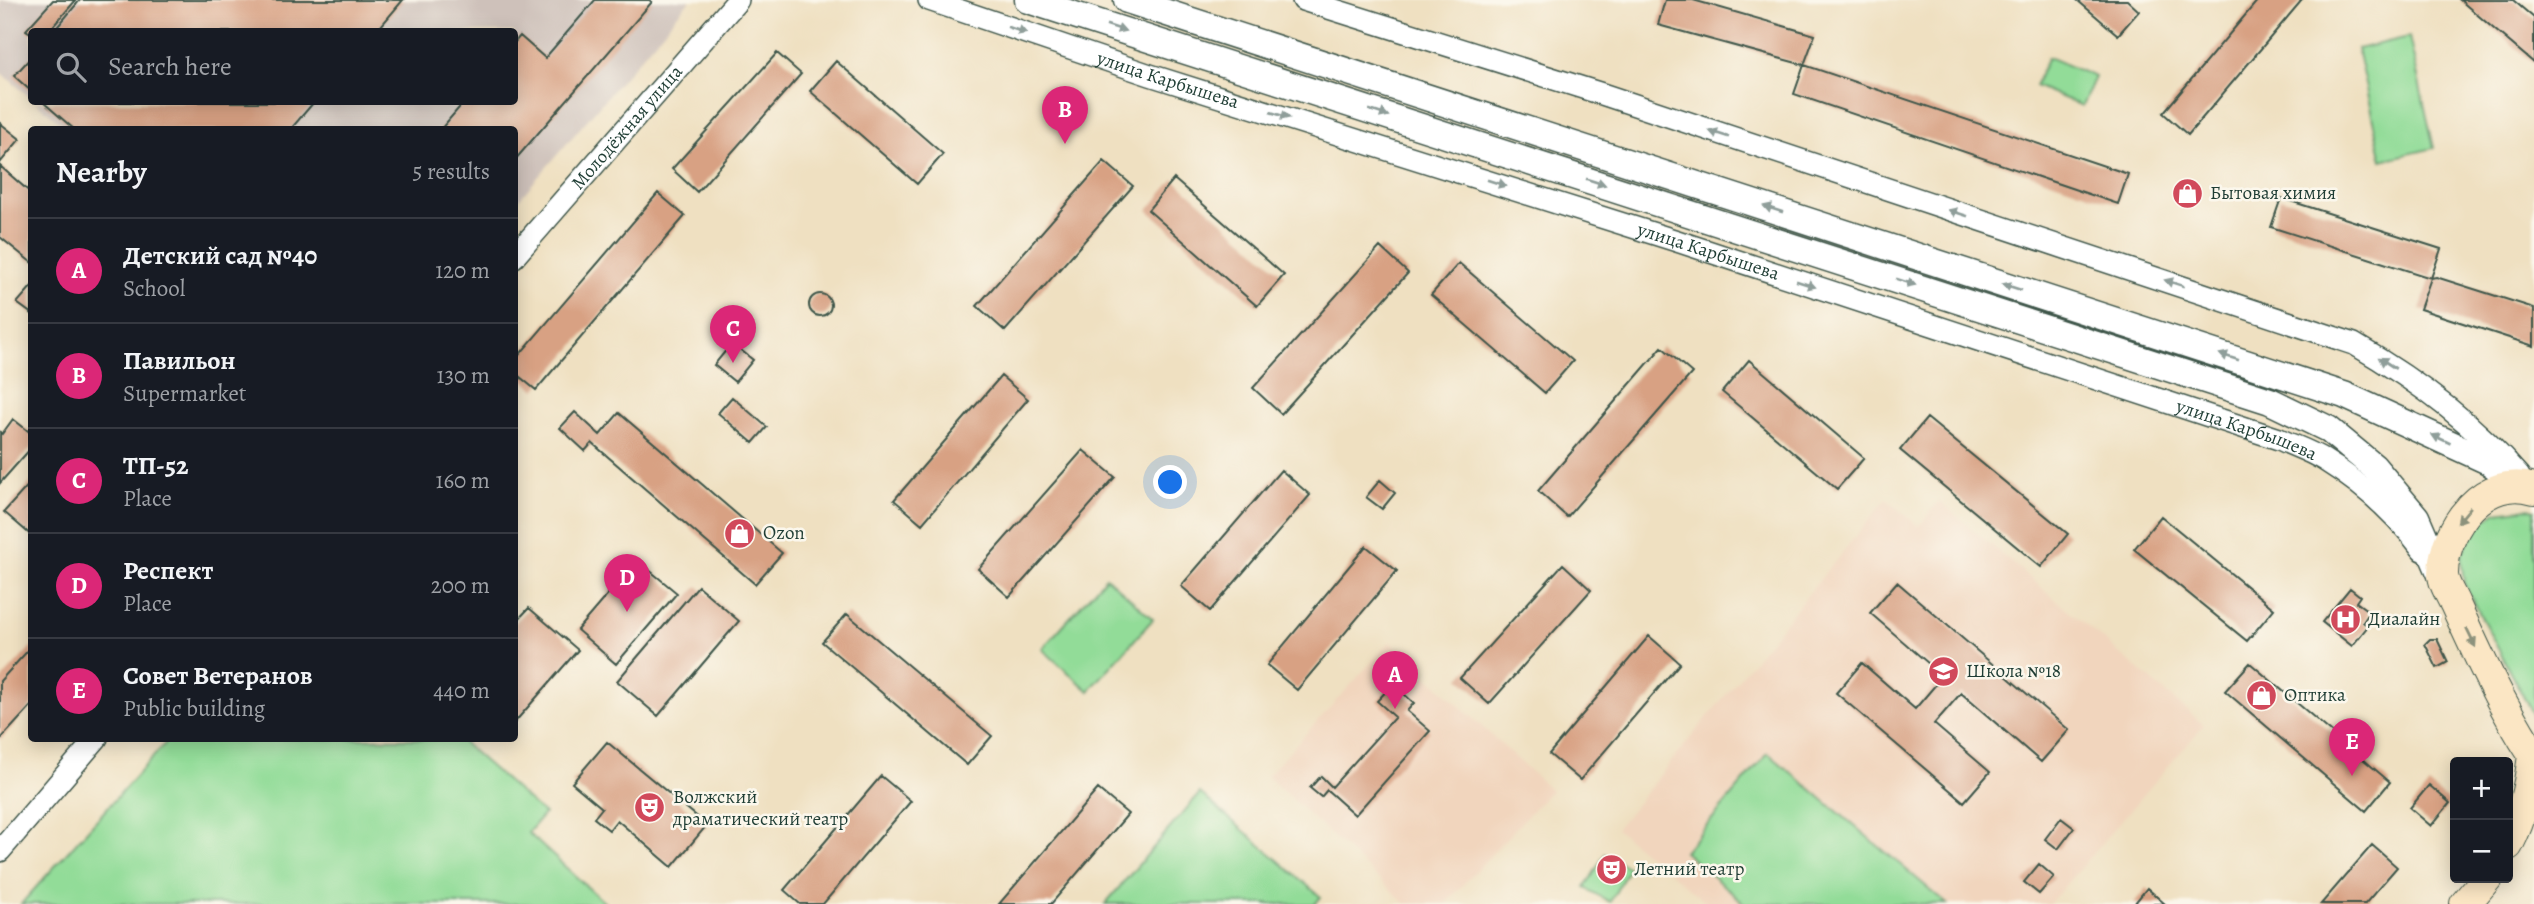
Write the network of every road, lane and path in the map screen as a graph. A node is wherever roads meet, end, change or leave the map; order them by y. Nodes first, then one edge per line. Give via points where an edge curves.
1 (738, 0) edge
2 (929, 0) edge
3 (1028, 0) edge
4 (1127, 0) edge
5 (1303, 0) edge
6 (518, 252) edge
7 (2528, 487) edge
8 (2442, 577) junction
9 (94, 742) edge
10 (2534, 756) edge
11 (2513, 836) edge
12 (2534, 846) edge
13 (0, 851) edge
14 (2513, 856) edge
15 (2483, 883) edge
16 (2465, 904) edge

1 - 6 street, Молодёжная улица
2 -> 8 street, улица Карбышева via 2279,439 2322,458 2362,488 2408,529
3 -> 8 street, улица Карбышева via 2270,401 2328,429 2374,467 2416,517
7 -> 4 street via 2488,461 2344,395
7 -> 5 street via 2499,452 2391,366 2354,344 1599,93
7 -> 8 main road via 2502,487 2480,498 2458,520
8 -> 10 main road, улица Карбышева
9 - 13 street
10 - 11 main road via 2528,793
12 - 14 main road
15 - 16 main road

